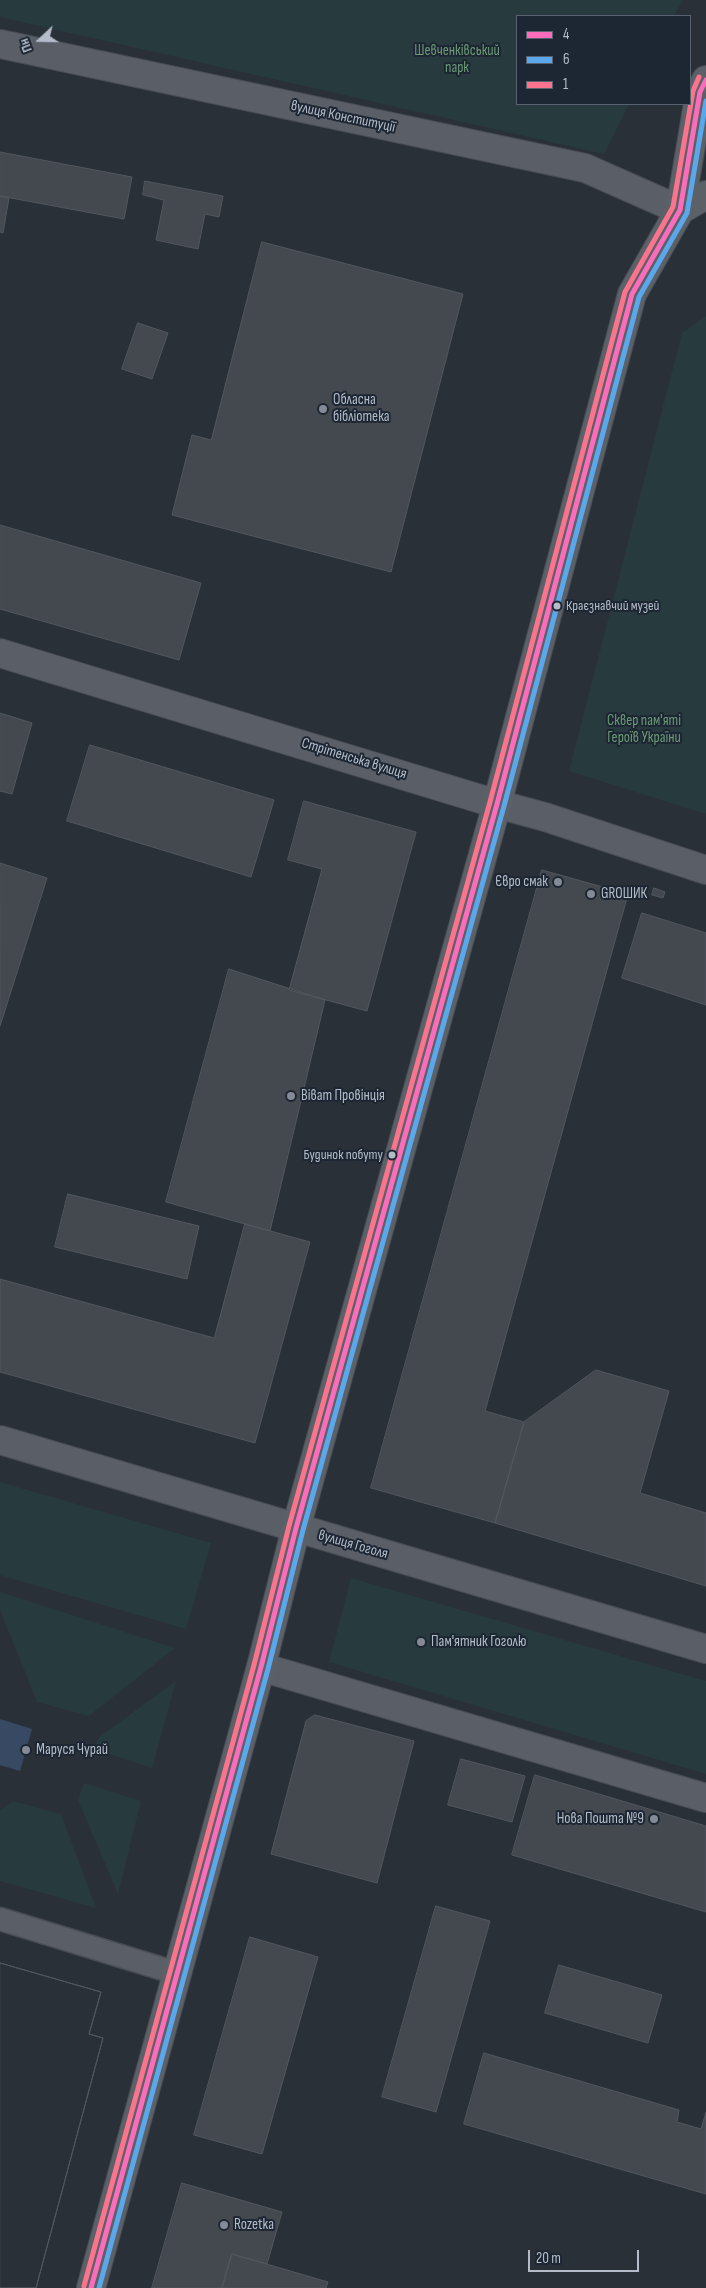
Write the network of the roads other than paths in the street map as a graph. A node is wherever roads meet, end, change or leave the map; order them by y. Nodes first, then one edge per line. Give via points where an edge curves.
1 (0, 44) edge
2 (704, 91) edge
3 (706, 195) edge
4 (680, 210) junction
5 (0, 653) edge
6 (497, 804) junction
7 (706, 870) edge
8 (0, 1440) edge
9 (296, 1528) junction
10 (706, 1650) edge
11 (261, 1667) junction
12 (706, 1798) edge
13 (0, 1919) edge
14 (176, 1974) junction
15 (91, 2288) edge

1 - 4 street, вулиця Конституції via 585,168
2 - 4 main road
3 - 4 main road
4 - 6 main road via 632,294
5 - 6 street, Стрітенська вулиця
6 - 7 street, Стрітенська вулиця
6 - 9 main road
8 - 9 street, вулиця Гоголя
9 - 10 street, вулиця Гоголя
9 - 11 main road
11 - 12 street
11 - 14 main road
13 - 14 lane
14 - 15 main road

